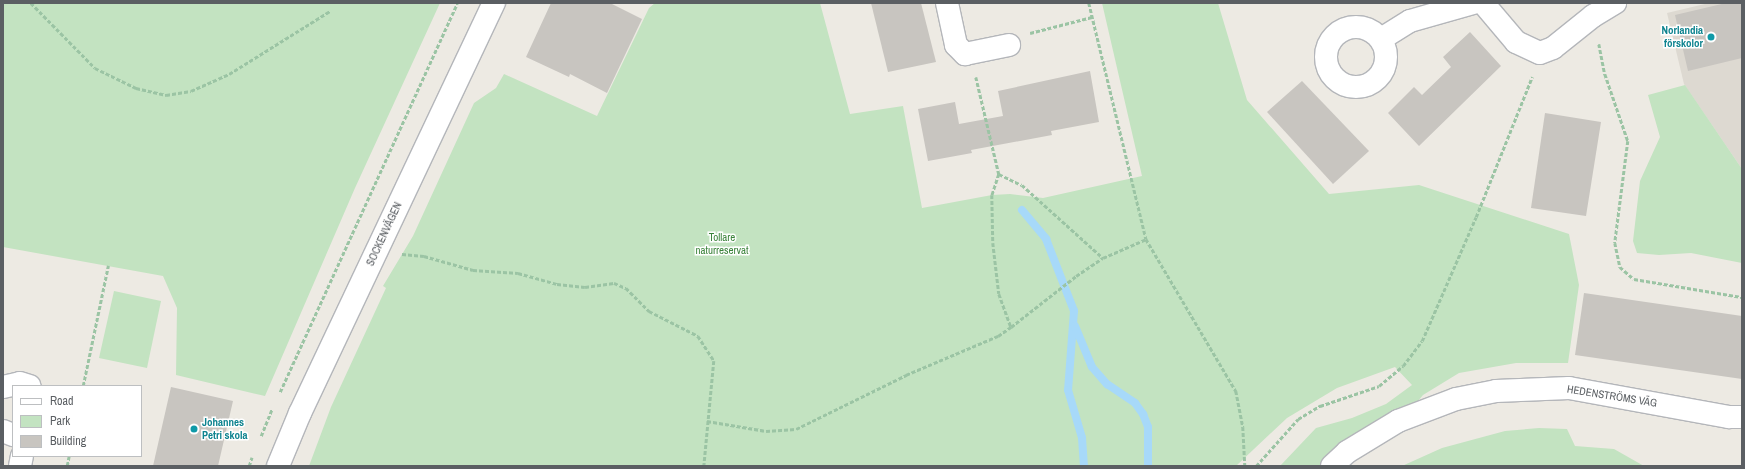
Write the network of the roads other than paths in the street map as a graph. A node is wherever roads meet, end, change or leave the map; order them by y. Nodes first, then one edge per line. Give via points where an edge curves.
1 (494, 3) edge
2 (947, 3) edge
3 (1473, 3) edge
4 (1483, 3) edge
5 (1615, 3) edge
6 (1382, 39) dead end
7 (1009, 45) road end
8 (27, 385) edge
9 (3, 387) edge
10 (1742, 417) edge
11 (278, 466) edge
12 (1332, 466) edge

1 - 11 street, SOCKENVÄGEN via 303,406
2 - 7 street via 956,45 965,54
3 - 6 street via 1410,21
4 - 5 street via 1516,42 1540,53 1553,48 1593,16
8 - 9 street via 20,383
10 - 12 street, HEDENSTRÖMS VÄG via 1570,388 1496,391 1456,399 1398,421 1347,452

